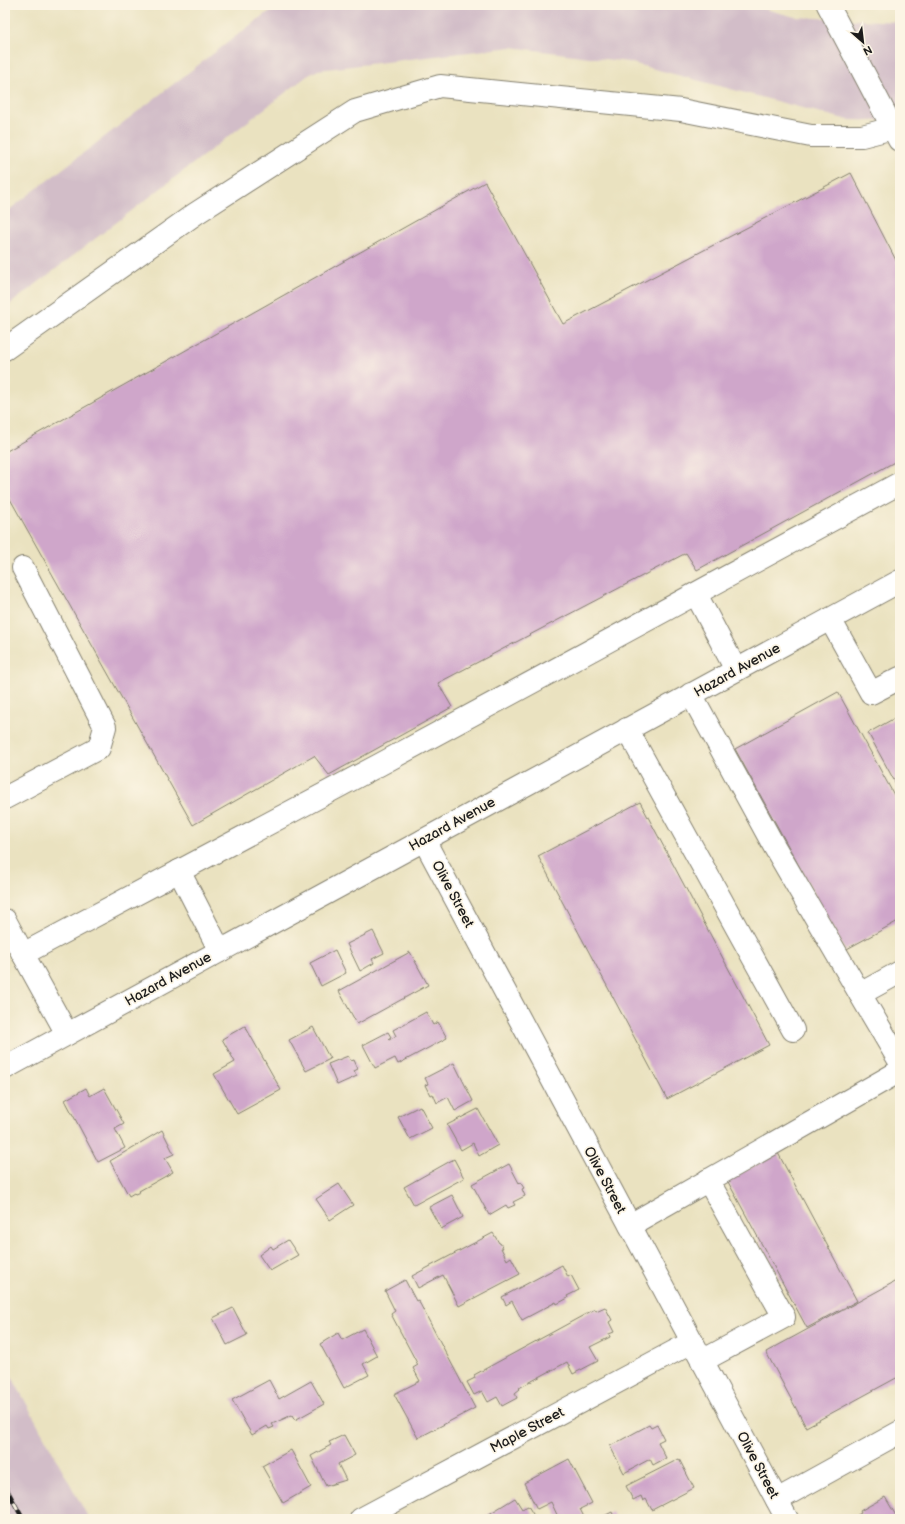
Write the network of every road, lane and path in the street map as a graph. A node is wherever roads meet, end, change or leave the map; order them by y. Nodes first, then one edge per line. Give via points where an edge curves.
1 (828, 5) edge
2 (896, 135) edge
3 (5, 350) edge
4 (900, 483) edge
5 (23, 568) dead end
6 (900, 581) edge
7 (696, 594) junction
8 (830, 619) junction
9 (736, 670) junction
10 (900, 678) edge
11 (691, 694) junction
12 (627, 729) junction
13 (5, 798) edge
14 (424, 840) junction
15 (179, 871) junction
16 (5, 920) edge
17 (220, 951) junction
18 (23, 954) junction
19 (900, 972) edge
20 (860, 994) junction
21 (793, 1030) dead end
22 (67, 1034) junction
23 (900, 1062) edge
24 (5, 1068) edge
25 (900, 1071) edge
26 (708, 1180) junction
27 (630, 1225) junction
28 (692, 1342) junction
29 (702, 1361) junction
30 (900, 1432) edge
31 (777, 1500) junction
32 (361, 1519) edge
33 (787, 1519) edge

1 - 2 street
2 - 3 street via 811,136 681,110 440,86 355,111 194,214
4 - 7 street
5 - 13 street via 105,727 99,748
6 - 8 street, Hazard Avenue
7 - 9 street
7 - 15 street
8 - 9 street, Hazard Avenue
8 - 10 street via 871,694
9 - 11 street, Hazard Avenue
11 - 12 street, Hazard Avenue
11 - 20 street via 774,846
12 - 14 street, Hazard Avenue
12 - 21 street
14 - 17 street, Hazard Avenue
14 - 27 street, Olive Street
15 - 17 street
15 - 18 street
16 - 18 street
17 - 22 street, Hazard Avenue
18 - 22 street
19 - 20 street
20 - 23 street
22 - 24 street, Hazard Avenue
25 - 26 street
26 - 27 street
26 - 29 street via 784,1317
27 - 28 street, Olive Street
28 - 29 street, Olive Street
28 - 32 street, Maple Street
29 - 31 street, Olive Street
30 - 31 street
31 - 33 street, Olive Street

